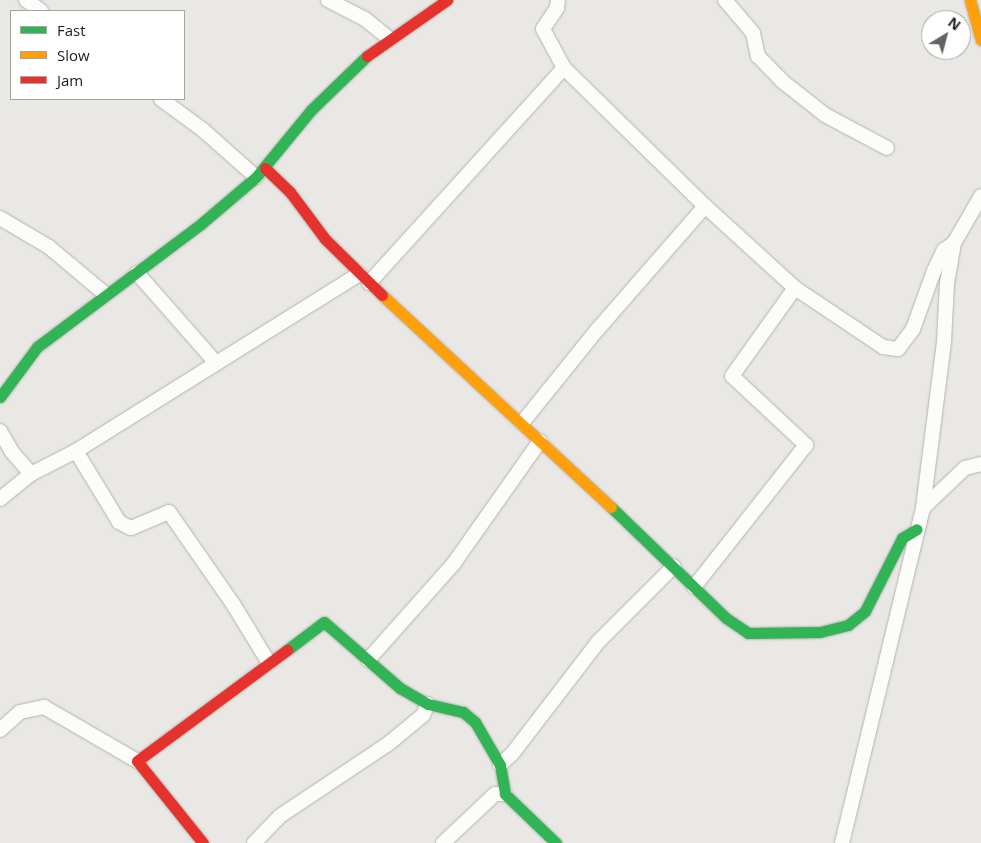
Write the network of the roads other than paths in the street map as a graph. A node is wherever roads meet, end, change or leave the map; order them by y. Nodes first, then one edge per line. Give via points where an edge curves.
1 (26, 0) edge
2 (328, 0) edge
3 (447, 0) edge
4 (558, 0) edge
5 (725, 0) edge
6 (970, 0) edge
7 (40, 10) edge
8 (390, 39) junction
9 (981, 40) edge
10 (564, 68) junction
11 (162, 100) edge
12 (887, 148) dead end
13 (260, 173) junction
14 (981, 196) edge
15 (705, 206) junction
16 (0, 218) edge
17 (954, 243) junction
18 (137, 273) junction
19 (364, 278) junction
20 (795, 288) junction
21 (106, 294) junction
22 (216, 363) junction
23 (0, 397) edge
24 (522, 423) junction
25 (0, 431) edge
26 (540, 441) junction
27 (76, 452) junction
28 (981, 464) edge
29 (31, 474) junction
30 (0, 499) edge
31 (923, 508) junction
32 (917, 529) junction
33 (674, 566) junction
34 (694, 587) junction
35 (368, 660) junction
36 (269, 663) junction
37 (428, 704) junction
38 (0, 730) edge
39 (137, 762) junction
40 (500, 765) junction
41 (505, 794) junction
42 (203, 843) edge
43 (254, 843) edge
44 (443, 843) edge
45 (556, 843) edge
46 (842, 843) edge

1 - 7 street
2 - 8 street via 366,19
3 - 8 main road
4 - 10 street via 557,8 543,29
5 - 12 street via 753,33 758,56 782,81 825,115
6 - 9 main road
8 - 13 main road via 350,70 293,131
10 - 15 street
10 - 19 street
11 - 13 street
13 - 18 main road
13 - 19 main road via 290,192 325,238
14 - 17 street
15 - 20 street
15 - 24 street via 597,330
16 - 21 street via 49,247
17 - 20 street via 944,250 913,329 898,350 883,347
17 - 31 street
18 - 21 main road
18 - 22 street
19 - 22 street
19 - 24 main road
20 - 34 street via 732,376 806,445
21 - 23 main road via 37,347
22 - 27 street
24 - 26 main road
25 - 29 street via 12,452
26 - 33 main road
26 - 35 street via 454,563
27 - 29 street
27 - 36 street via 119,522 131,528 169,512 233,604
28 - 31 street via 965,468
29 - 30 street
31 - 32 street
32 - 34 main road via 902,538 864,611 848,625 820,632 748,633 726,618
32 - 46 street
33 - 34 main road
33 - 40 street via 598,642 512,754
35 - 36 main road via 324,622
35 - 37 main road via 400,688
36 - 39 main road
37 - 40 main road via 463,712 475,722
37 - 43 street via 423,715 388,744 280,816
38 - 39 street via 20,712 44,707
39 - 42 main road
40 - 41 main road
41 - 44 street via 495,794
41 - 45 main road

